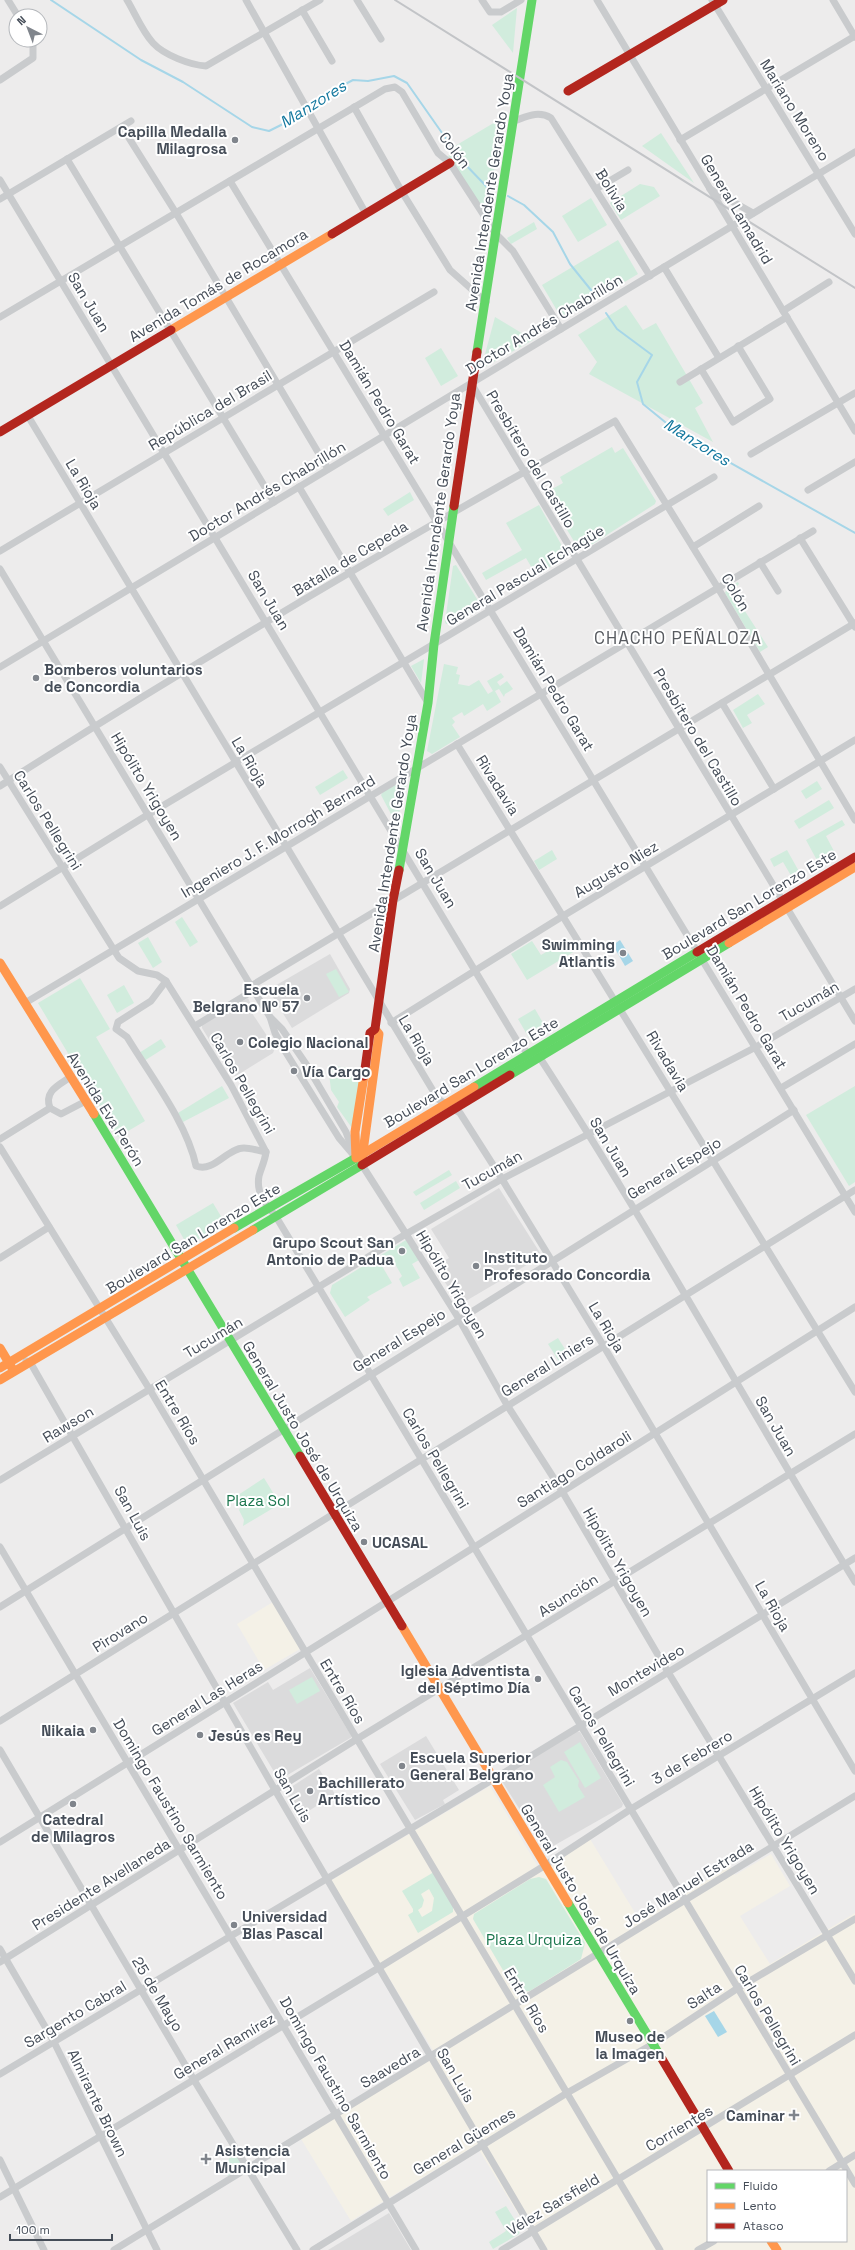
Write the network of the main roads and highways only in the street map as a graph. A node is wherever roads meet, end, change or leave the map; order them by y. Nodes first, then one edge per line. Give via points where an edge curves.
1 (532, 0) edge
2 (717, 2) edge
3 (568, 91) dead end
4 (450, 164) road end
5 (0, 432) edge
6 (855, 857) edge
7 (855, 867) edge
8 (0, 963) edge
9 (618, 1004) junction
10 (360, 1159) junction
11 (182, 1261) junction
12 (186, 1271) junction
13 (0, 1348) edge
14 (13, 1360) junction
15 (0, 1368) edge
16 (14, 1372) junction
17 (0, 1380) edge
18 (728, 2170) edge

1 - 10 main road, Avenida Intendente Gerardo Yoya via 486,302 471,383 428,703 404,850 393,900 375,1029 370,1034 354,1132
2 - 3 main road
4 - 5 main road, Avenida Tomás de Rocamora via 365,212
6 - 9 main road, Boulevard San Lorenzo Este via 698,951
7 - 9 main road, Boulevard San Lorenzo Este via 703,959
8 - 11 main road, Avenida Eva Perón
9 - 10 main road, Boulevard San Lorenzo Este via 529,1054
9 - 10 main road, Boulevard San Lorenzo Este via 540,1058
10 - 11 main road, Boulevard San Lorenzo Este via 268,1208
10 - 12 main road, Boulevard San Lorenzo Este
11 - 12 main road, Avenida Eva Perón
11 - 14 main road, Boulevard San Lorenzo Este
12 - 16 main road, Boulevard San Lorenzo Este
12 - 18 main road, General Justo José de Urquiza
13 - 14 main road
14 - 15 main road, Boulevard San Lorenzo Este
14 - 16 main road
16 - 17 main road, Boulevard San Lorenzo Este

